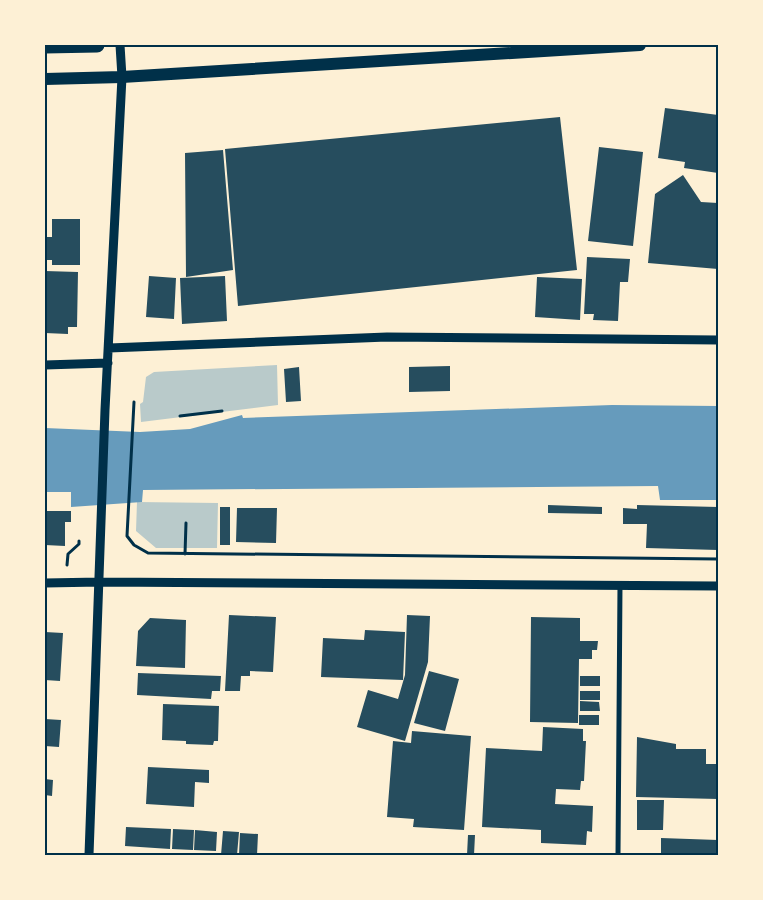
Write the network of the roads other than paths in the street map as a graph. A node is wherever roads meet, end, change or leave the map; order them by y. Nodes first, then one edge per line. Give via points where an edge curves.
1 (97, 45) edge
2 (120, 45) edge
3 (640, 45) edge
4 (45, 46) edge
5 (122, 77) junction
6 (45, 79) edge
7 (718, 340) edge
8 (109, 348) junction
9 (108, 363) junction
10 (45, 364) edge
11 (100, 582) junction
12 (45, 583) edge
13 (620, 584) junction
14 (718, 586) edge
15 (89, 855) edge
16 (618, 855) edge

1 - 4 highway
2 - 5 street
3 - 5 main road
5 - 6 main road
5 - 8 street
7 - 8 street via 387,336
8 - 9 street
9 - 10 street
9 - 11 street
11 - 12 street
11 - 13 street
11 - 15 street
13 - 14 street
13 - 16 street

